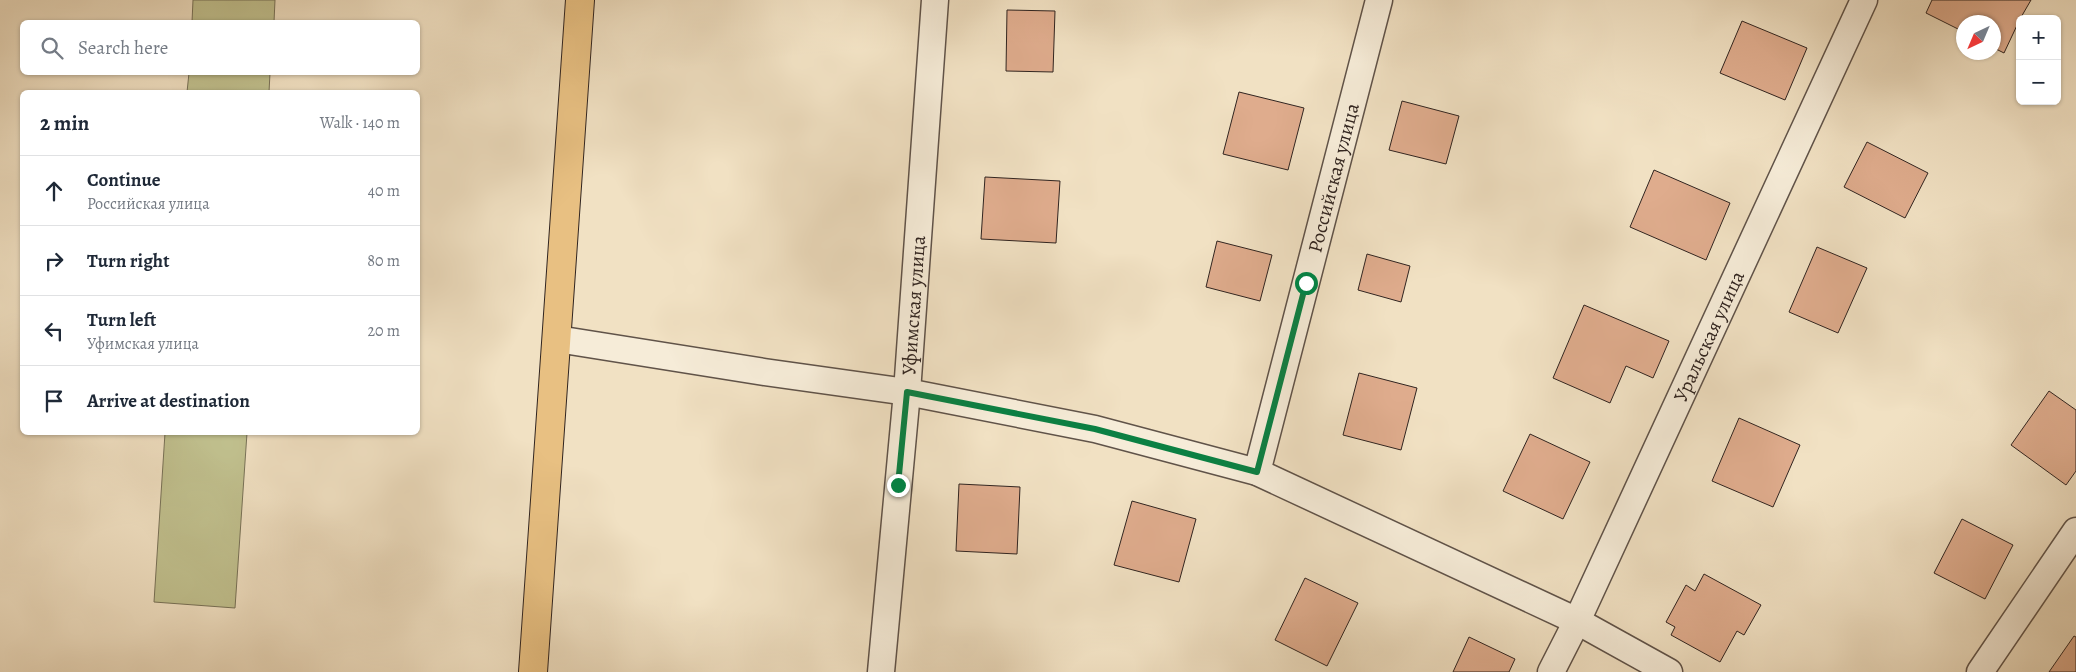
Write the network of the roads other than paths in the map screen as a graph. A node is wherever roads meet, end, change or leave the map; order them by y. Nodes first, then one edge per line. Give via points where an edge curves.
1 (580, 0) edge
2 (935, 0) edge
3 (1379, 0) edge
4 (1864, 0) edge
5 (557, 339) junction
6 (907, 392) junction
7 (1257, 472) junction
8 (2076, 531) edge
9 (1577, 621) junction
10 (534, 672) edge
11 (881, 672) edge
12 (1551, 672) edge
13 (1670, 672) edge
14 (1980, 672) edge

1 - 5 main road
2 - 6 street, Уфимская улица
3 - 7 street, Российская улица
4 - 9 street, Уральская улица
5 - 6 street
5 - 10 main road
6 - 7 street via 1095,429
6 - 11 street, Уфимская улица
7 - 9 street
8 - 14 street
9 - 12 street, Уральская улица
9 - 13 street

